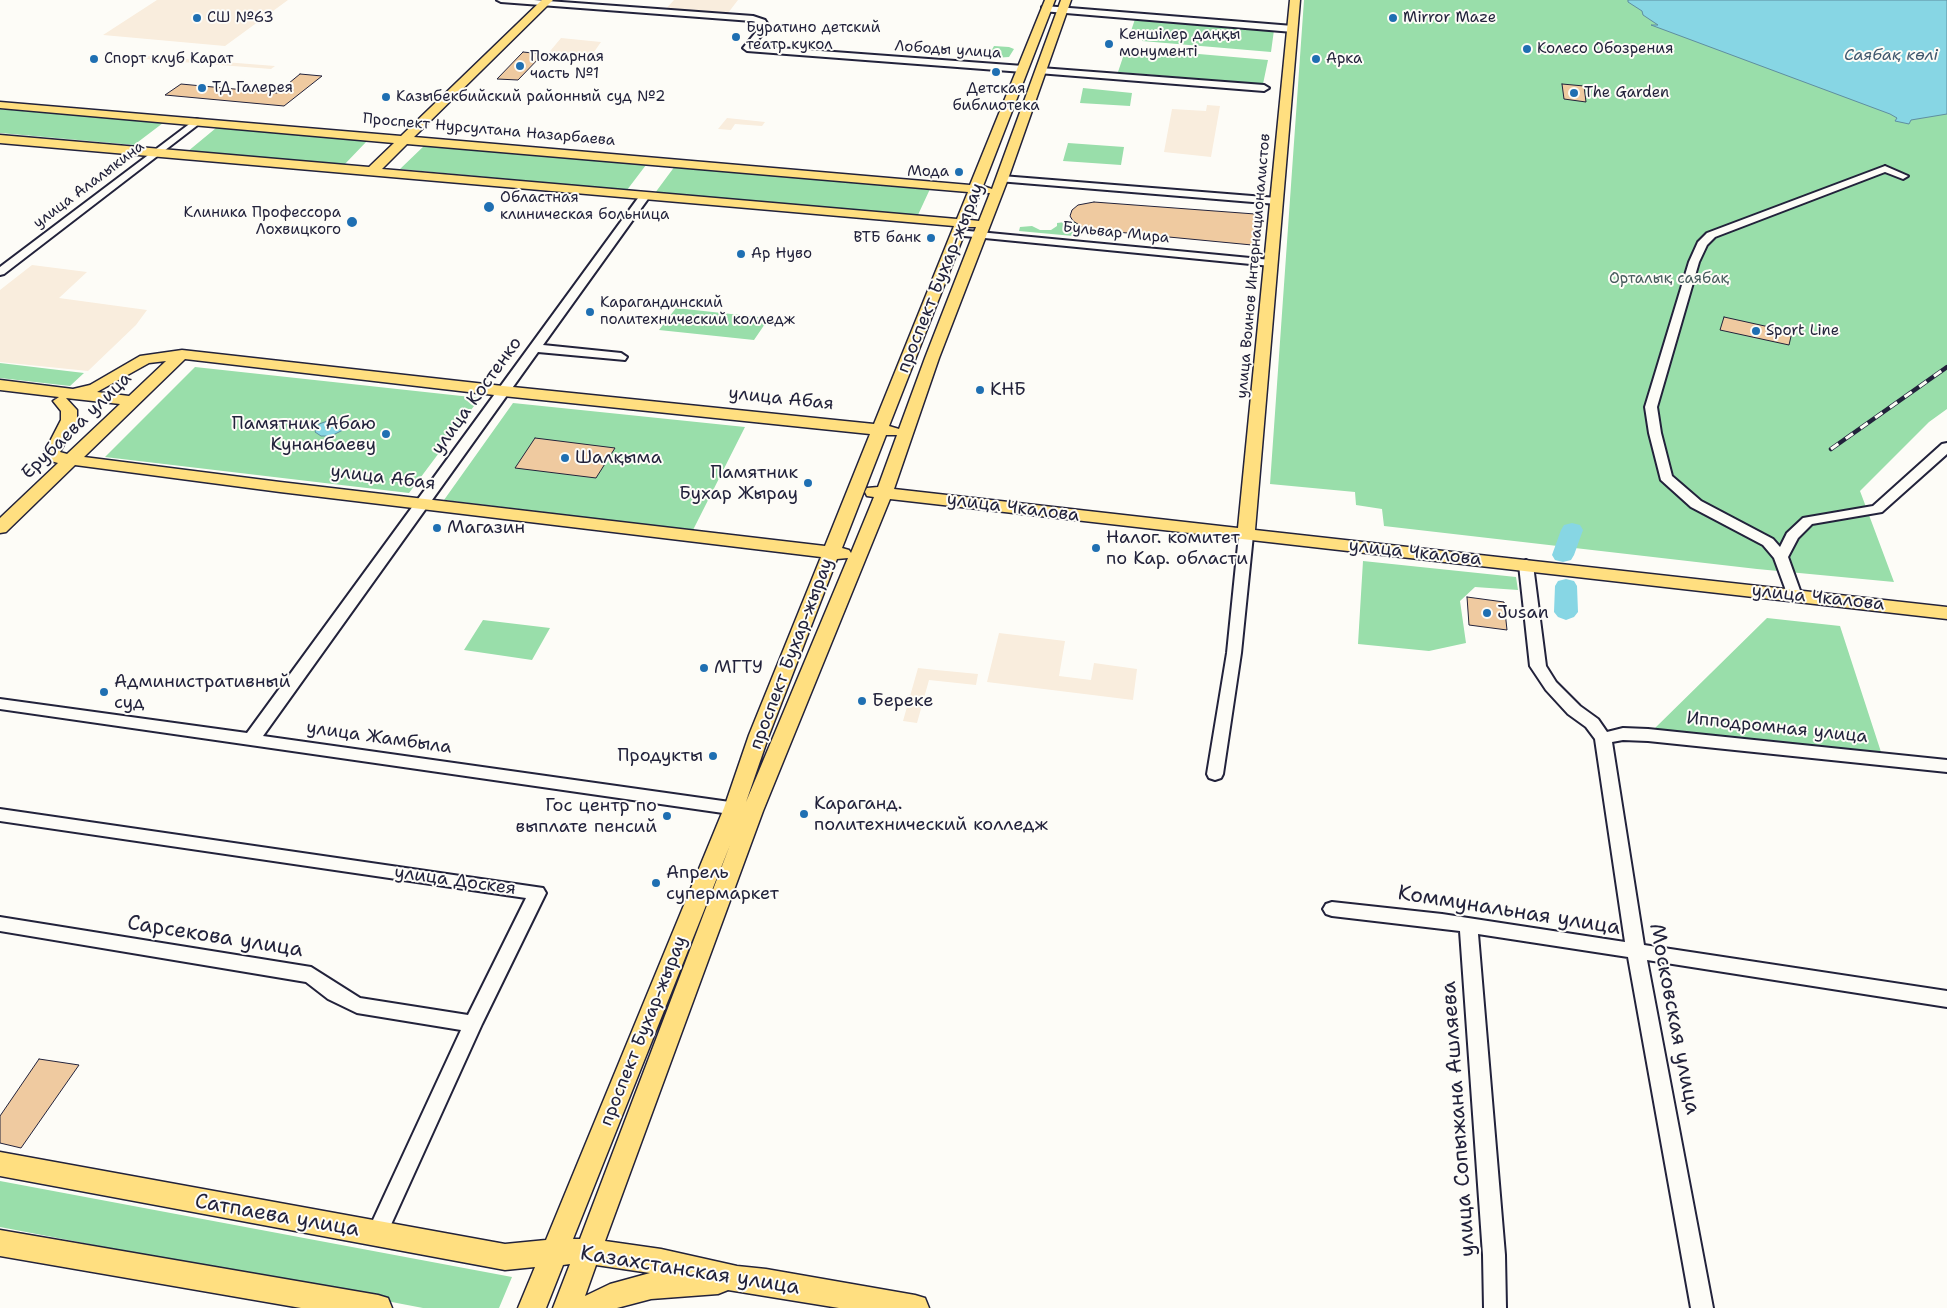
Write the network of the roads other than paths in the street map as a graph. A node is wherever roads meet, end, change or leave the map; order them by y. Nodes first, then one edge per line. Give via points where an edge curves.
1 (501, 0) edge
2 (1296, 0) edge
3 (547, 2) edge
4 (1048, 5) edge
5 (1064, 5) edge
6 (1293, 28) junction
7 (1032, 70) junction
8 (1264, 88) dead end
9 (0, 105) edge
10 (196, 122) junction
11 (0, 139) edge
12 (406, 140) junction
13 (157, 153) junction
14 (371, 172) junction
15 (1904, 176) dead end
16 (999, 185) junction
17 (976, 188) junction
18 (644, 196) junction
19 (1277, 201) junction
20 (960, 228) junction
21 (981, 230) junction
22 (1271, 263) junction
23 (0, 272) edge
24 (535, 348) junction
25 (182, 354) junction
26 (621, 357) dead end
27 (0, 385) edge
28 (504, 391) junction
29 (0, 396) edge
30 (67, 398) junction
31 (128, 404) junction
32 (880, 430) junction
33 (906, 433) junction
34 (1947, 447) edge
35 (70, 460) junction
36 (856, 490) junction
37 (884, 493) junction
38 (422, 503) junction
39 (0, 528) edge
40 (1246, 535) junction
41 (832, 552) junction
42 (859, 556) junction
43 (1781, 557) junction
44 (1526, 565) junction
45 (1795, 596) junction
46 (1947, 613) edge
47 (0, 704) edge
48 (1603, 738) junction
49 (251, 740) junction
50 (1947, 766) edge
51 (1215, 774) dead end
52 (734, 808) junction
53 (753, 811) junction
54 (0, 815) edge
55 (1332, 909) dead end
56 (0, 924) edge
57 (1469, 927) junction
58 (1636, 952) junction
59 (1947, 999) edge
60 (473, 1024) junction
61 (0, 1164) edge
62 (377, 1233) junction
63 (0, 1243) edge
64 (589, 1251) junction
65 (555, 1252) junction
66 (737, 1279) junction
67 (378, 1308) edge
68 (532, 1308) edge
69 (567, 1308) edge
70 (590, 1308) edge
71 (915, 1308) edge
72 (1495, 1308) edge
73 (1702, 1308) edge

1 - 3 street, Лободы улица
2 - 6 main road, улица Воинов Интернационалистов
3 - 7 street, Лободы улица via 762,22 765,26 747,48
3 - 12 main road
4 - 5 street
4 - 7 main road, проспект Бухар-жырау
5 - 6 street
5 - 7 main road, проспект Бухар-жырау
6 - 19 main road, улица Воинов Интернационалистов
7 - 8 street, Лободы улица
7 - 16 main road, проспект Бухар-жырау
7 - 17 main road, проспект Бухар-жырау
9 - 10 main road, Проспект Нурсултана Назарбаева
10 - 12 main road, Проспект Нурсултана Назарбаева
10 - 13 street, улица Алалыкина
11 - 13 main road
12 - 14 main road
12 - 17 main road, Проспект Нурсултана Назарбаева
13 - 14 main road
13 - 23 street, улица Алалыкина
14 - 18 main road
15 - 43 street via 1885,168 1711,235 1702,244 1694,262 1651,407 1666,477 1696,504 1768,542
16 - 17 main road, Проспект Нурсултана Назарбаева
16 - 19 street
16 - 21 main road, проспект Бухар-жырау
17 - 20 main road, проспект Бухар-жырау
18 - 20 main road
18 - 24 street, улица Костенко
19 - 22 main road, улица Воинов Интернационалистов
20 - 21 main road
20 - 32 main road, проспект Бухар-жырау
21 - 22 street, Бульвар Мира
21 - 33 main road, проспект Бухар-жырау
22 - 40 main road, улица Воинов Интернационалистов
24 - 26 street
24 - 28 street, улица Костенко
25 - 28 main road, улица Абая
25 - 30 main road, улица Абая via 145,359 95,388
25 - 31 main road, Ерубаева улица
27 - 30 main road, улица Абая
28 - 32 main road, улица Абая
28 - 38 street, улица Костенко
29 - 30 main road, улица Абая
30 - 31 main road
30 - 35 main road, улица Абая via 69,420 52,454
31 - 35 main road, Ерубаева улица
32 - 33 main road, улица Абая
32 - 36 main road, проспект Бухар-жырау
33 - 37 main road, проспект Бухар-жырау
34 - 43 street via 1877,509 1808,521 1792,536
35 - 38 main road, улица Абая
35 - 39 main road, Ерубаева улица
36 - 37 main road, улица Чкалова
36 - 41 main road, проспект Бухар-жырау
37 - 40 main road, улица Чкалова
37 - 42 main road, проспект Бухар-жырау
38 - 41 main road, улица Абая
38 - 49 street, улица Костенко
40 - 44 main road, улица Чкалова
40 - 51 street via 1234,653
41 - 42 main road, улица Абая
41 - 52 main road, проспект Бухар-жырау via 759,735
42 - 53 main road, проспект Бухар-жырау
43 - 45 street
44 - 45 main road, улица Чкалова
44 - 48 street via 1538,666 1551,686 1592,723
45 - 46 main road, улица Чкалова
47 - 49 street, улица Жамбыла
48 - 50 street, Ипподромная улица via 1624,734 1648,735
48 - 58 street, Московская улица
49 - 52 street, улица Жамбыла
52 - 53 street, улица Жамбыла
52 - 65 main road, проспект Бухар-жырау
53 - 64 main road, проспект Бухар-жырау
54 - 60 street, улица Доскея via 537,893
55 - 57 street, Коммунальная улица
56 - 60 street, Сарсекова улица via 311,976 357,1005
57 - 58 street, Коммунальная улица
57 - 72 street, улица Сопыжана Ашляева via 1494,1255
58 - 59 street, Коммунальная улица
58 - 73 street, Московская улица
60 - 62 street, улица Доскея
61 - 62 main road, Сатпаева улица
62 - 65 main road, Сатпаева улица via 505,1257
63 - 67 main road
64 - 65 main road, Казахстанская улица
64 - 66 main road, Казахстанская улица via 661,1262
64 - 69 main road, проспект Бухар-жырау
65 - 68 main road, проспект Бухар-жырау
66 - 70 main road via 638,1289 610,1296
66 - 71 main road, Казахстанская улица

